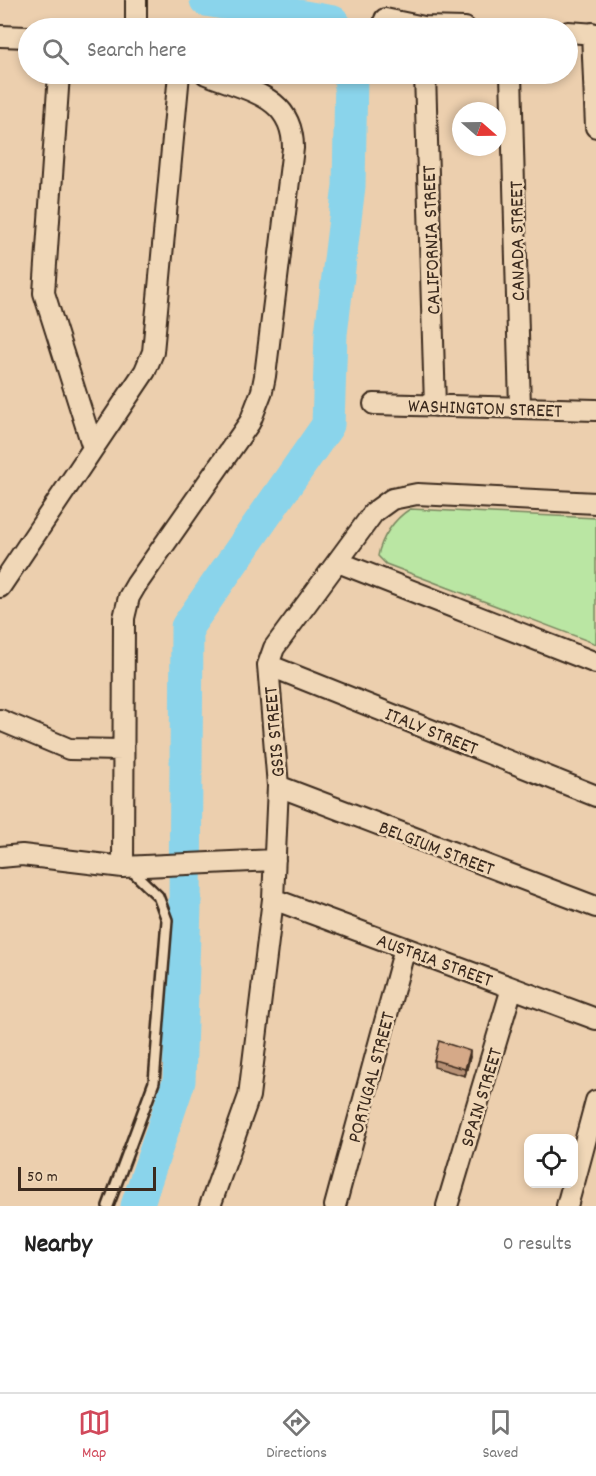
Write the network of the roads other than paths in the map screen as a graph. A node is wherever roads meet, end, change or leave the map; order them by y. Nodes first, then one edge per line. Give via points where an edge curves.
1 (136, 0) edge
2 (136, 18) edge
3 (578, 33) edge
4 (594, 34) edge
5 (0, 36) edge
6 (18, 37) edge
7 (58, 84) edge
8 (177, 84) edge
9 (229, 84) edge
10 (425, 84) edge
11 (511, 84) edge
12 (596, 127) edge
13 (374, 404) dead end
14 (435, 406) junction
15 (520, 408) junction
16 (596, 410) edge
17 (93, 448) junction
18 (596, 503) edge
19 (338, 562) junction
20 (0, 587) edge
21 (596, 663) edge
22 (268, 665) junction
23 (0, 720) edge
24 (122, 750) junction
25 (278, 786) junction
26 (596, 796) edge
27 (0, 857) edge
28 (275, 860) junction
29 (126, 867) junction
30 (273, 899) junction
31 (596, 907) edge
32 (405, 948) junction
33 (512, 988) junction
34 (596, 1019) edge
35 (596, 1101) edge
36 (578, 1165) edge
37 (572, 1188) edge
38 (108, 1206) edge
39 (210, 1206) edge
40 (334, 1206) edge
41 (447, 1206) edge
42 (567, 1206) edge

1 - 2 street
3 - 4 street
4 - 12 street
5 - 6 street
7 - 17 street via 44,293
8 - 17 street via 153,352 145,371
9 - 24 street via 280,106 293,132 262,391 250,422 126,604
10 - 14 street, CALIFORNIA STREET
11 - 15 street, CANADA STREET
13 - 14 street, WASHINGTON STREET
14 - 15 street, WASHINGTON STREET
15 - 16 street, WASHINGTON STREET
17 - 20 street
18 - 19 street, GSIS STREET via 400,496 374,512
19 - 21 street
19 - 22 street, GSIS STREET via 274,648
22 - 25 street, GSIS STREET
22 - 26 street, ITALY STREET
23 - 24 street via 69,749
24 - 29 street
25 - 28 street, GSIS STREET
25 - 31 street, BELGIUM STREET
27 - 29 street via 22,855
28 - 29 street
28 - 30 street, GSIS STREET
29 - 38 lane via 158,896 167,920 154,1082
30 - 32 street, AUSTRIA STREET
30 - 39 street, GSIS STREET via 249,1096
32 - 33 street, AUSTRIA STREET
32 - 40 street, PORTUGAL STREET
33 - 34 street, AUSTRIA STREET
33 - 41 street, SPAIN STREET
35 - 36 street
37 - 42 street

